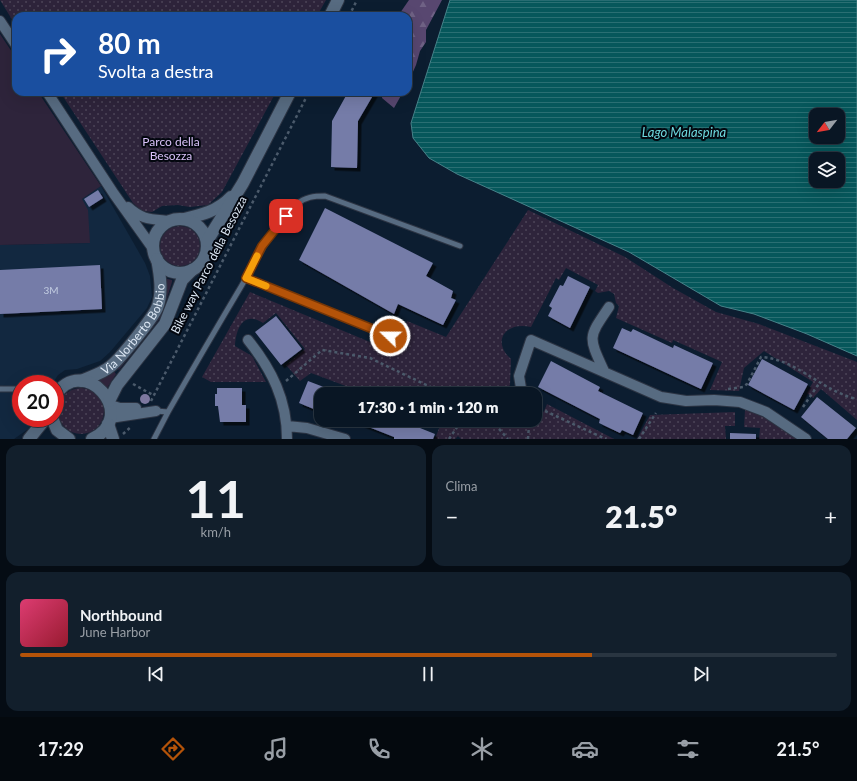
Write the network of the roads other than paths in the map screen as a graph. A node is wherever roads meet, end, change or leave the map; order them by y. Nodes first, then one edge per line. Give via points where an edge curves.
1 (338, 0) edge
2 (332, 12) edge
3 (0, 21) edge
4 (12, 39) edge
5 (50, 96) edge
6 (288, 96) edge
7 (243, 183) junction
8 (114, 194) junction
9 (184, 219) junction
10 (169, 221) junction
11 (207, 241) junction
12 (460, 246) dead end
13 (155, 254) junction
14 (192, 270) junction
15 (246, 278) junction
16 (609, 306) dead end
17 (390, 336) dead end
18 (248, 340) dead end
19 (604, 371) junction
20 (80, 381) junction
21 (64, 384) edge
22 (521, 387) edge
23 (0, 389) edge
24 (12, 389) edge
25 (110, 403) junction
26 (149, 411) junction
27 (168, 412) junction
28 (109, 421) junction
29 (287, 426) junction
30 (39, 427) edge
31 (56, 427) edge
32 (29, 439) edge
33 (69, 439) edge
34 (92, 439) edge
35 (113, 439) edge
36 (154, 439) edge
37 (288, 439) edge
38 (345, 439) edge
39 (806, 439) edge

1 - 2 street
3 - 4 street
5 - 8 street
6 - 7 street, Via Norberto Bobbio
7 - 9 street, Via Norberto Bobbio via 220,207
7 - 11 street, Via Norberto Bobbio
8 - 10 street via 138,216
8 - 13 street
9 - 10 street, Via Norberto Bobbio
9 - 11 street via 199,226
10 - 13 street, Via Norberto Bobbio via 157,233 154,241
11 - 14 street, Via Norberto Bobbio via 204,258
12 - 15 lane via 325,196 315,196 306,198 286,216 262,246
13 - 14 street, Via Norberto Bobbio via 162,266 176,272
13 - 20 street, Via Norberto Bobbio via 160,276 160,294 152,316 112,366
14 - 25 street, Via Norberto Bobbio via 182,280 165,324 117,385
15 - 17 lane
15 - 27 lane
16 - 19 street via 592,332 593,348
18 - 29 street via 263,359 279,389
19 - 22 street via 531,340 519,376
19 - 39 street via 661,397 686,401 740,402 766,412
20 - 21 street, Via Norberto Bobbio
20 - 25 street, Via Norberto Bobbio via 101,389
23 - 24 lane
25 - 26 street via 120,408
25 - 28 street, Via Norberto Bobbio
26 - 27 lane
26 - 28 street
27 - 36 lane
28 - 34 street via 104,431
28 - 35 street, Via Norberto Bobbio
29 - 37 street
29 - 38 street via 306,428
30 - 32 street
31 - 33 street

